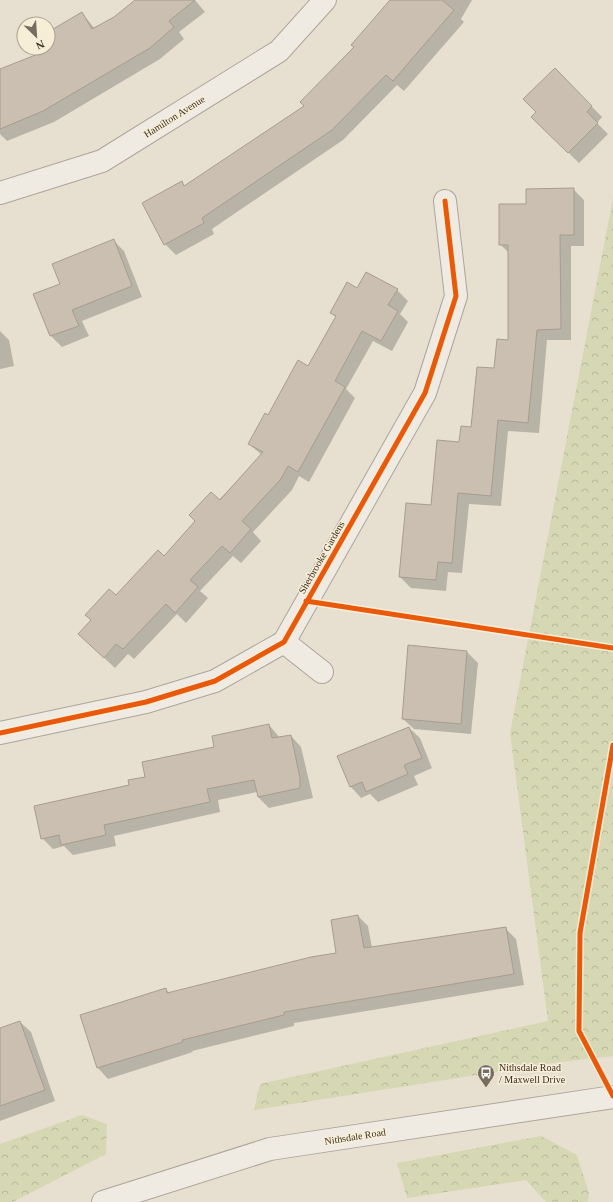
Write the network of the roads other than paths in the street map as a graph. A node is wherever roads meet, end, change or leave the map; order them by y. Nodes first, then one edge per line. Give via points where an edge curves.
1 (324, 0) edge
2 (0, 193) edge
3 (445, 201) dead end
4 (284, 642) junction
5 (322, 672) dead end
6 (0, 732) edge
7 (613, 1097) edge
8 (103, 1202) edge

1 - 2 street, Hamilton Avenue via 279,51 102,161
3 - 4 street, Sherbrooke Gardens via 456,296 425,393
4 - 5 street
4 - 6 street via 215,681 146,702
7 - 8 street, Nithsdale Road via 270,1149

